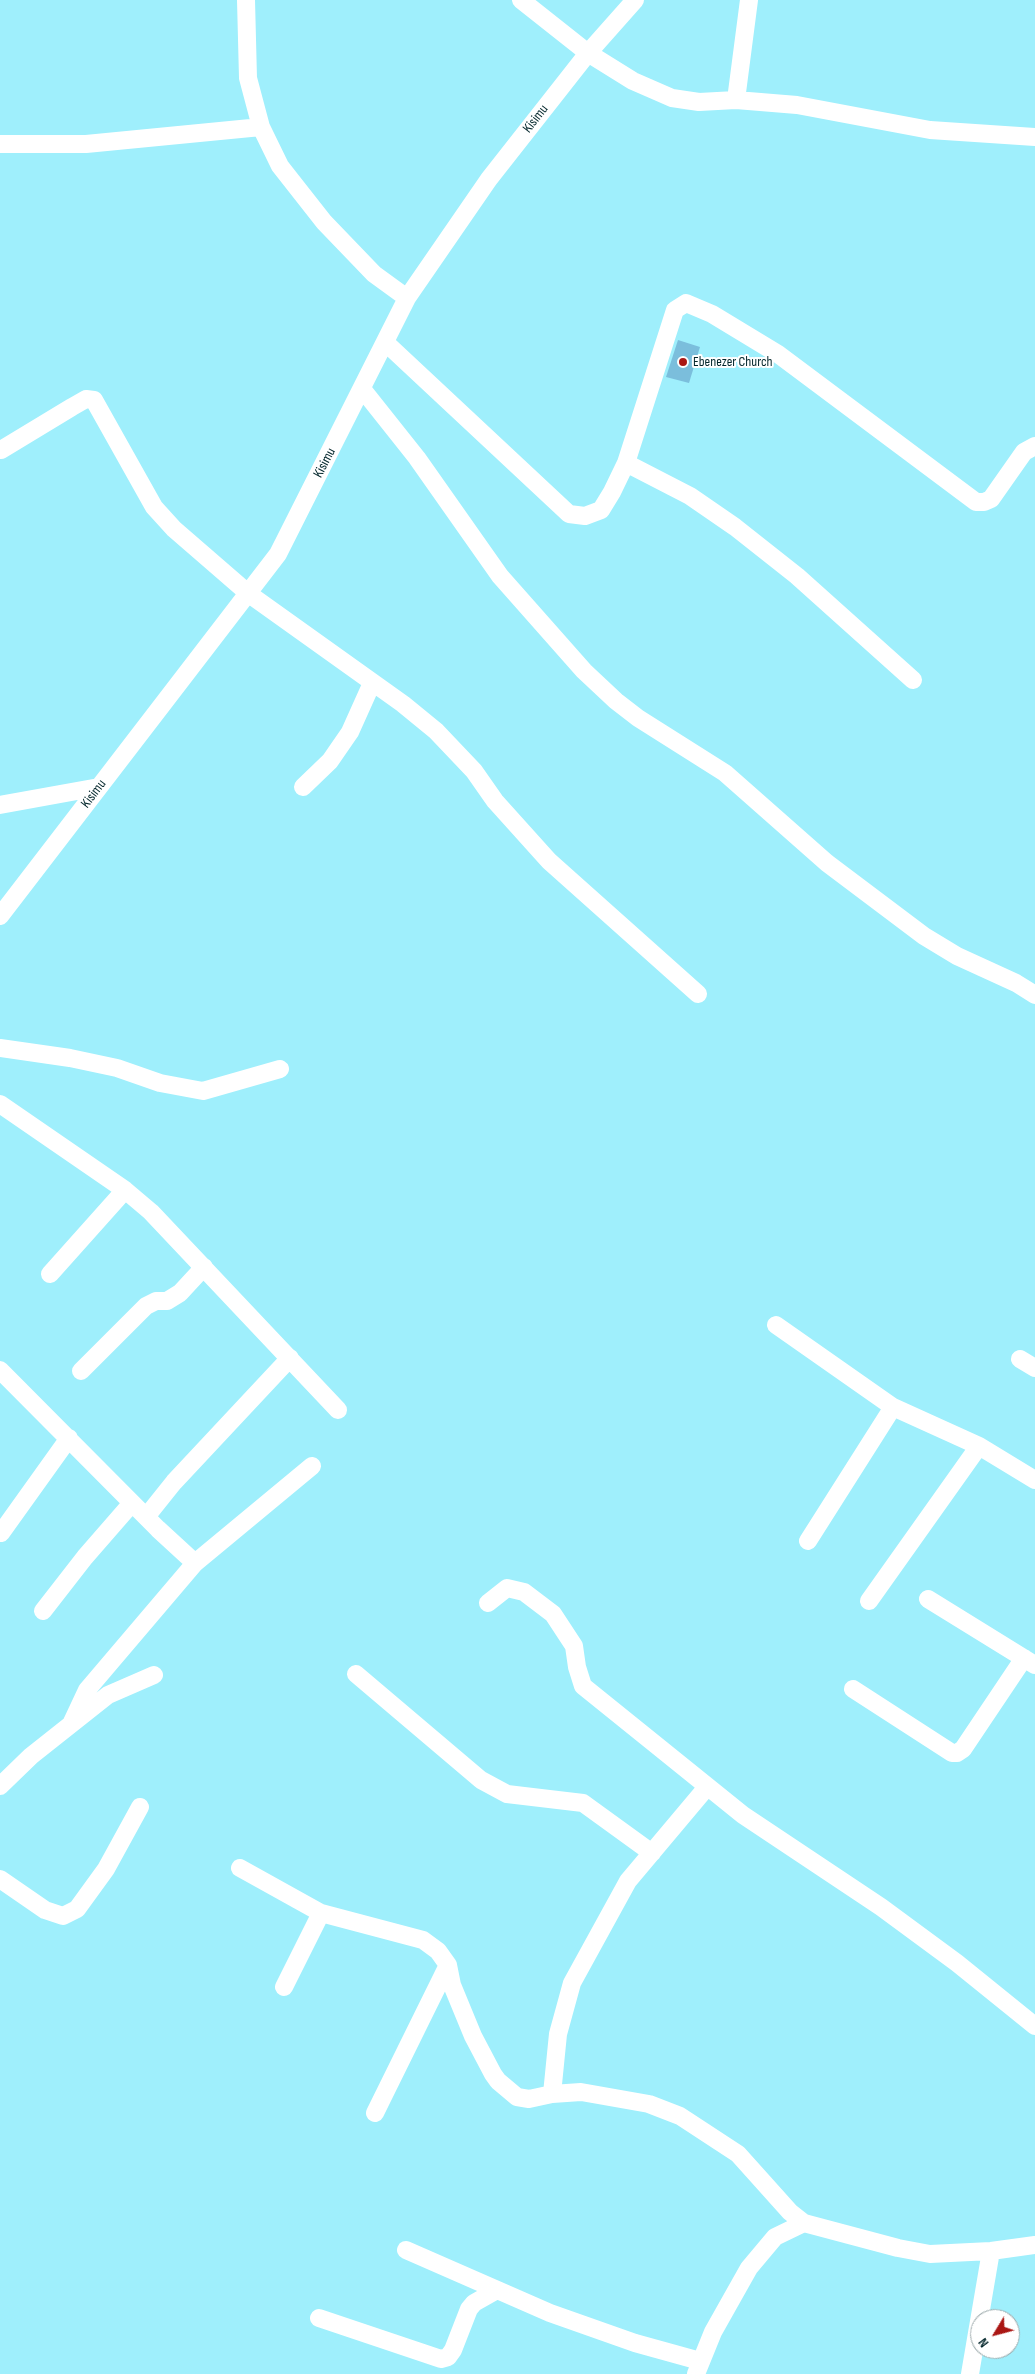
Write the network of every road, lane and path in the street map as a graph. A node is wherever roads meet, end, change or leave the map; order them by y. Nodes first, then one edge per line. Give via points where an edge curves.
1 (246, 0) edge
2 (521, 0) edge
3 (635, 0) edge
4 (749, 0) edge
5 (588, 52) junction
6 (736, 100) junction
7 (261, 127) junction
8 (1035, 137) edge
9 (0, 144) edge
10 (407, 298) junction
11 (386, 343) junction
12 (363, 390) junction
13 (1035, 446) edge
14 (1, 450) edge
15 (626, 463) junction
16 (249, 594) junction
17 (912, 680) dead end
18 (372, 683) junction
19 (99, 787) junction
20 (303, 787) dead end
21 (0, 805) edge
22 (0, 916) edge
23 (698, 994) dead end
24 (1035, 995) edge
25 (0, 1048) edge
26 (280, 1068) dead end
27 (0, 1104) edge
28 (125, 1190) junction
29 (204, 1267) junction
30 (50, 1274) dead end
31 (776, 1325) dead end
32 (290, 1358) junction
33 (1020, 1359) dead end
34 (1035, 1368) edge
35 (81, 1371) dead end
36 (1, 1374) edge
37 (893, 1407) junction
38 (338, 1410) dead end
39 (68, 1438) junction
40 (978, 1446) junction
41 (312, 1466) dead end
42 (1035, 1480) edge
43 (132, 1503) junction
44 (146, 1517) junction
45 (1, 1534) dead end
46 (808, 1541) dead end
47 (195, 1563) junction
48 (928, 1598) dead end
49 (869, 1601) dead end
50 (488, 1603) dead end
51 (43, 1611) dead end
52 (1029, 1661) edge
53 (356, 1674) dead end
54 (154, 1675) dead end
55 (853, 1689) dead end
56 (72, 1722) junction
57 (0, 1786) edge
58 (707, 1787) junction
59 (140, 1807) dead end
60 (652, 1853) junction
61 (240, 1868) dead end
62 (0, 1878) edge
63 (321, 1913) junction
64 (448, 1965) junction
65 (284, 1987) dead end
66 (1035, 2026) edge
67 (552, 2094) junction
68 (375, 2113) dead end
69 (804, 2223) junction
70 (1035, 2245) edge
71 (406, 2250) dead end
72 (991, 2251) junction
73 (497, 2290) junction
74 (319, 2318) dead end
75 (698, 2367) edge
76 (970, 2374) edge

1 - 7 street via 248,78
2 - 5 street
3 - 5 street, Kisimu
4 - 6 street
5 - 6 street via 633,81 672,98 699,102
5 - 10 street, Kisimu via 489,179
6 - 8 street via 797,105 930,130
7 - 9 street via 86,144
7 - 10 street via 280,166 324,222 374,274
10 - 11 street, Kisimu
11 - 12 street, Kisimu
11 - 15 street via 569,514 585,516 602,510
12 - 16 street, Kisimu via 278,554
12 - 24 street via 418,458 500,576 584,671 616,701 725,773 827,863 924,936
13 - 15 street via 1024,452 991,499 976,502 778,354 712,314 686,303 675,310
14 - 16 street via 91,398 154,508
15 - 17 street via 690,496 735,527 796,576
16 - 18 street
16 - 19 street, Kisimu
18 - 20 street via 350,732 330,761
18 - 23 street via 442,737 549,861
19 - 21 street
19 - 22 street, Kisimu
25 - 26 street via 70,1058 117,1068 160,1083 203,1091
27 - 28 street
28 - 29 street
28 - 30 street
29 - 32 street
29 - 35 street via 180,1293 167,1301 156,1301 146,1306
31 - 37 street
32 - 38 street
32 - 44 street via 174,1482
33 - 34 street
36 - 39 street
37 - 40 street
37 - 46 street
39 - 43 street
39 - 45 street
40 - 42 street
40 - 49 street
41 - 47 street
43 - 44 street
43 - 51 street via 85,1556
44 - 47 street
47 - 56 street via 87,1690
48 - 52 street
50 - 58 street via 507,1588 524,1592 553,1614 574,1646 583,1686
52 - 55 street via 957,1753
53 - 60 street via 481,1780 506,1794 583,1803
54 - 56 street via 108,1695
56 - 57 street
58 - 60 street
58 - 66 street via 882,1907
59 - 62 street via 106,1869 77,1909 63,1916 45,1910
60 - 67 street via 628,1881 572,1982 558,2034
61 - 63 street
63 - 64 street via 423,1940 438,1951
63 - 65 street
64 - 67 street via 452,1985 473,2036 498,2081 517,2097 529,2100
64 - 68 street
67 - 69 street via 581,2092 649,2104 680,2116 738,2154 790,2212
69 - 72 street via 930,2254
69 - 75 street via 775,2237 748,2268
70 - 72 street
71 - 73 street
72 - 76 street
73 - 74 street via 469,2309 453,2350 448,2357 441,2359
73 - 75 street via 550,2313

